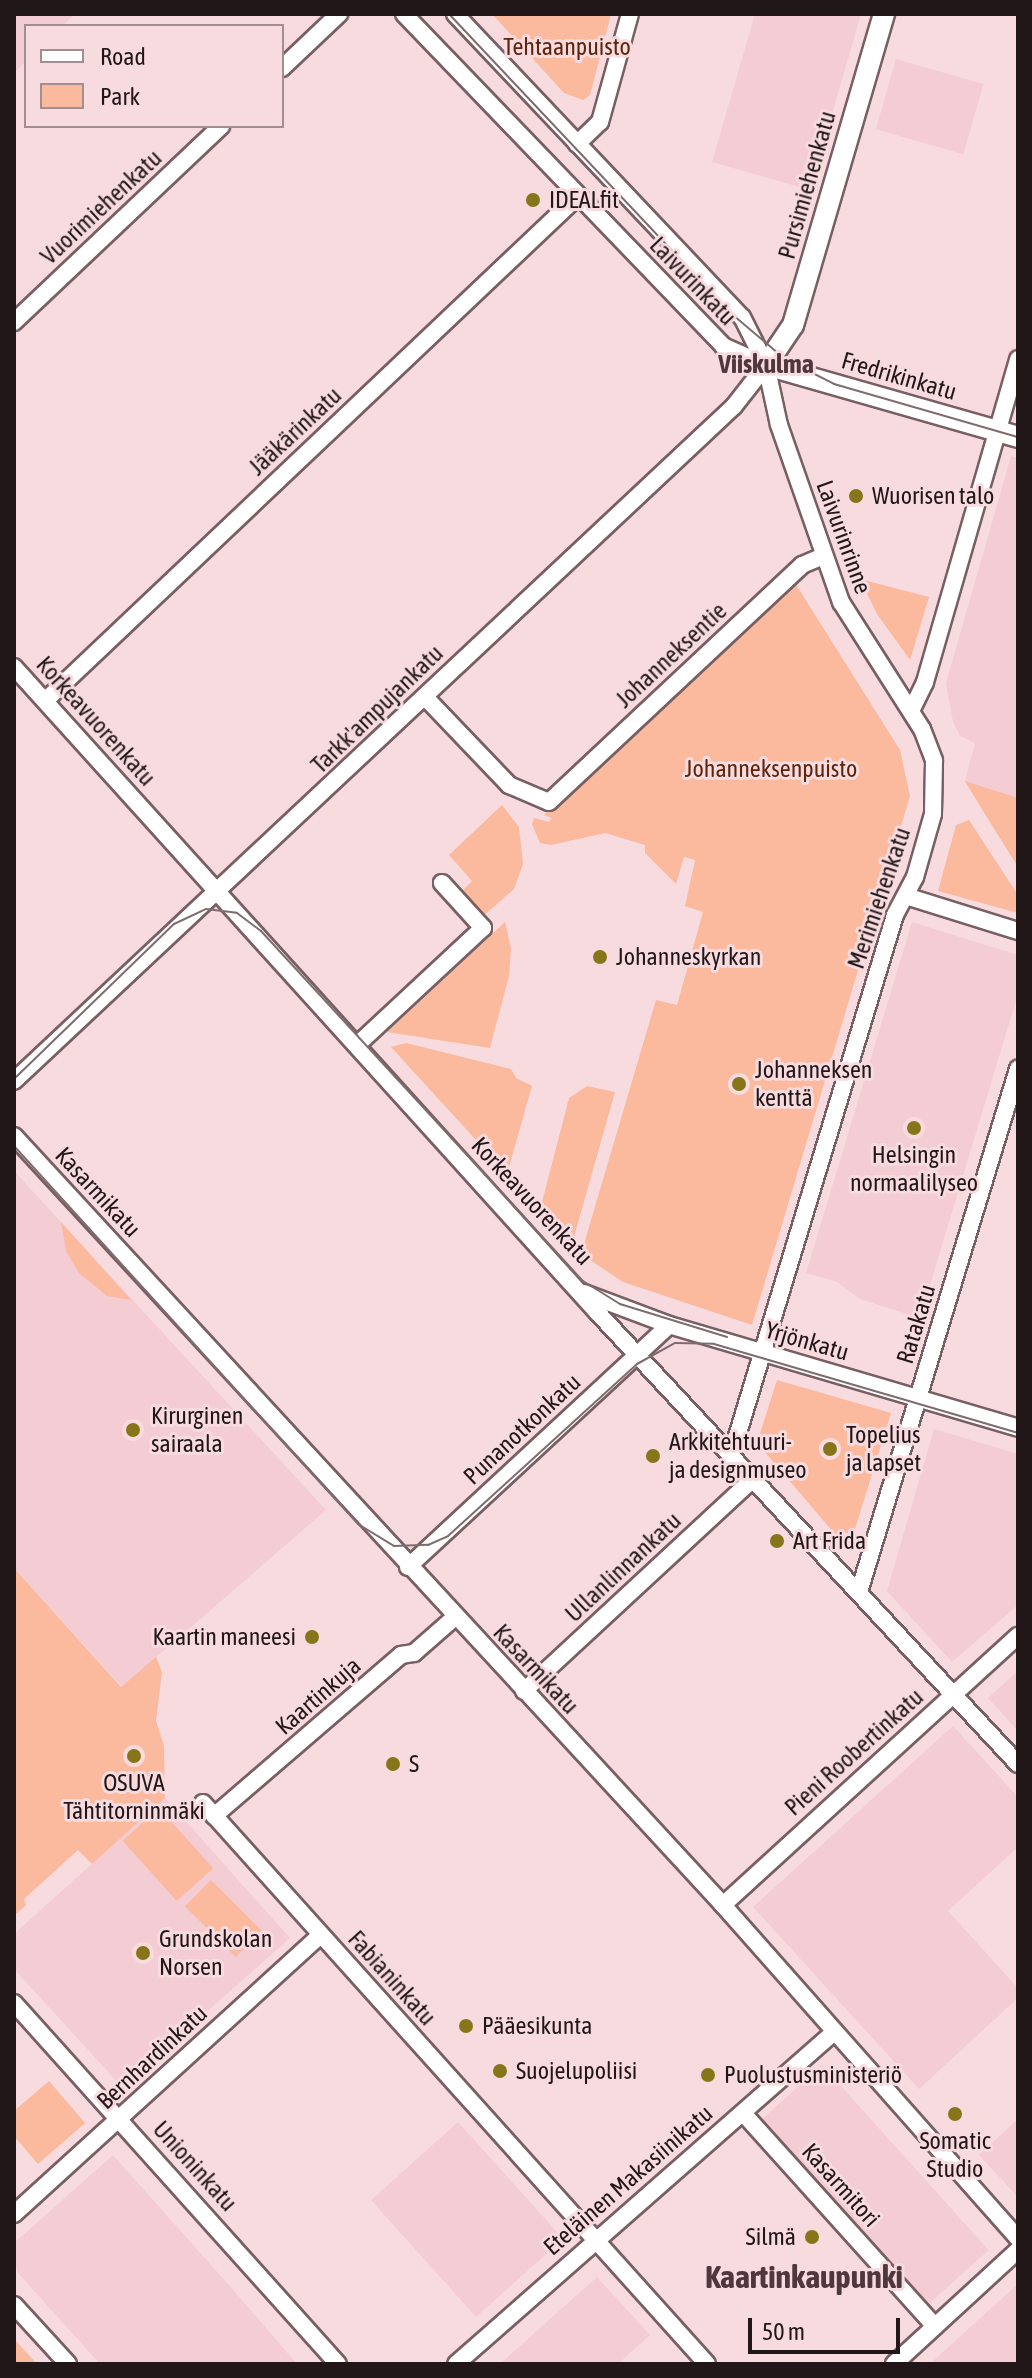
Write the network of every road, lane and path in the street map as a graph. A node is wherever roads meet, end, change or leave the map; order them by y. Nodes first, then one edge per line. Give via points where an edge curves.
1 (339, 14) edge
2 (404, 14) edge
3 (455, 14) edge
4 (630, 14) edge
5 (884, 14) edge
6 (284, 66) edge
7 (219, 128) edge
8 (577, 144) junction
9 (578, 196) junction
10 (14, 322) edge
11 (1018, 359) edge
12 (766, 365) junction
13 (997, 431) junction
14 (1018, 437) edge
15 (823, 556) junction
16 (14, 667) edge
17 (425, 697) junction
18 (46, 700) junction
19 (911, 711) junction
20 (442, 883) dead end
21 (219, 893) junction
22 (909, 897) junction
23 (1018, 931) edge
24 (357, 1045) junction
25 (1018, 1069) edge
26 (14, 1081) edge
27 (14, 1136) edge
28 (584, 1293) junction
29 (669, 1325) junction
30 (764, 1353) junction
31 (637, 1354) junction
32 (919, 1399) junction
33 (1018, 1428) edge
34 (732, 1453) junction
35 (754, 1478) junction
36 (408, 1567) junction
37 (859, 1592) junction
38 (455, 1617) junction
39 (1018, 1636) edge
40 (524, 1691) junction
41 (953, 1694) junction
42 (1018, 1764) edge
43 (203, 1803) dead end
44 (214, 1816) junction
45 (723, 1905) junction
46 (321, 1935) junction
47 (14, 2003) edge
48 (833, 2033) junction
49 (743, 2113) junction
50 (120, 2119) junction
51 (14, 2214) edge
52 (1018, 2238) edge
53 (595, 2240) junction
54 (1018, 2250) edge
55 (14, 2305) edge
56 (935, 2326) junction
57 (68, 2364) edge
58 (338, 2364) edge
59 (456, 2364) edge
60 (707, 2364) edge
61 (894, 2364) edge

1 - 6 street
2 - 9 street, Laivurinkatu
3 - 8 street, Laivurinkatu
4 - 8 street via 602,117
5 - 12 street, Pursimiehenkatu via 793,325
7 - 10 street, Vuorimiehenkatu
8 - 12 street, Laivurinkatu via 742,317
9 - 12 street, Laivurinkatu via 723,346
9 - 18 street, Jääkärinkatu
11 - 13 street
12 - 13 street, Fredrikinkatu
12 - 15 street, Laivurinrinne via 776,414
12 - 17 street, Tarkk'ampujankatu via 734,406
13 - 14 street, Fredrikinkatu
13 - 19 street via 925,682
15 - 17 street, Johanneksentie via 802,565 549,802 509,785
15 - 19 street, Laivurinrinne via 850,620
16 - 18 street, Korkeavuorenkatu
17 - 21 street, Tarkk'ampujankatu
18 - 21 street, Korkeavuorenkatu
19 - 22 street, Merimiehenkatu via 929,744 936,785
20 - 24 street via 483,928
21 - 24 street, Korkeavuorenkatu
21 - 26 street, Tarkk'ampujankatu
22 - 23 street
22 - 30 street, Merimiehenkatu via 893,924
24 - 28 street, Korkeavuorenkatu
25 - 32 street, Ratakatu
27 - 36 street, Kasarmikatu
28 - 29 street, Yrjönkatu
28 - 31 street, Korkeavuorenkatu
29 - 30 street, Yrjönkatu
29 - 31 street, Punanotkonkatu
30 - 32 street, Yrjönkatu
30 - 34 street, Merimiehenkatu
31 - 34 street, Korkeavuorenkatu
31 - 36 street, Punanotkonkatu
32 - 33 street, Yrjönkatu
32 - 37 street, Ratakatu
34 - 35 street, Korkeavuorenkatu
35 - 37 street, Korkeavuorenkatu
35 - 40 street, Ullanlinnankatu
36 - 38 street, Kasarmikatu
37 - 41 street, Korkeavuorenkatu
38 - 40 street, Kasarmikatu
38 - 44 street, Kaartinkuja via 414,1653 401,1655
39 - 41 street, Pieni Roobertinkatu
40 - 45 street, Kasarmikatu
41 - 42 street, Korkeavuorenkatu
41 - 45 street, Pieni Roobertinkatu
43 - 44 street, Fabianinkatu
44 - 46 street, Fabianinkatu
45 - 48 street, Kasarmikatu
46 - 50 street, Bernhardinkatu
46 - 53 street, Fabianinkatu
47 - 50 street, Unioninkatu
48 - 49 street, Eteläinen Makasiinikatu
48 - 52 street, Kasarmikatu
49 - 53 street, Eteläinen Makasiinikatu
49 - 56 street, Kasarmitori
50 - 51 street, Bernhardinkatu
50 - 58 street, Unioninkatu
53 - 59 street, Eteläinen Makasiinikatu
53 - 60 street, Fabianinkatu
54 - 56 street
55 - 57 street
56 - 61 street

